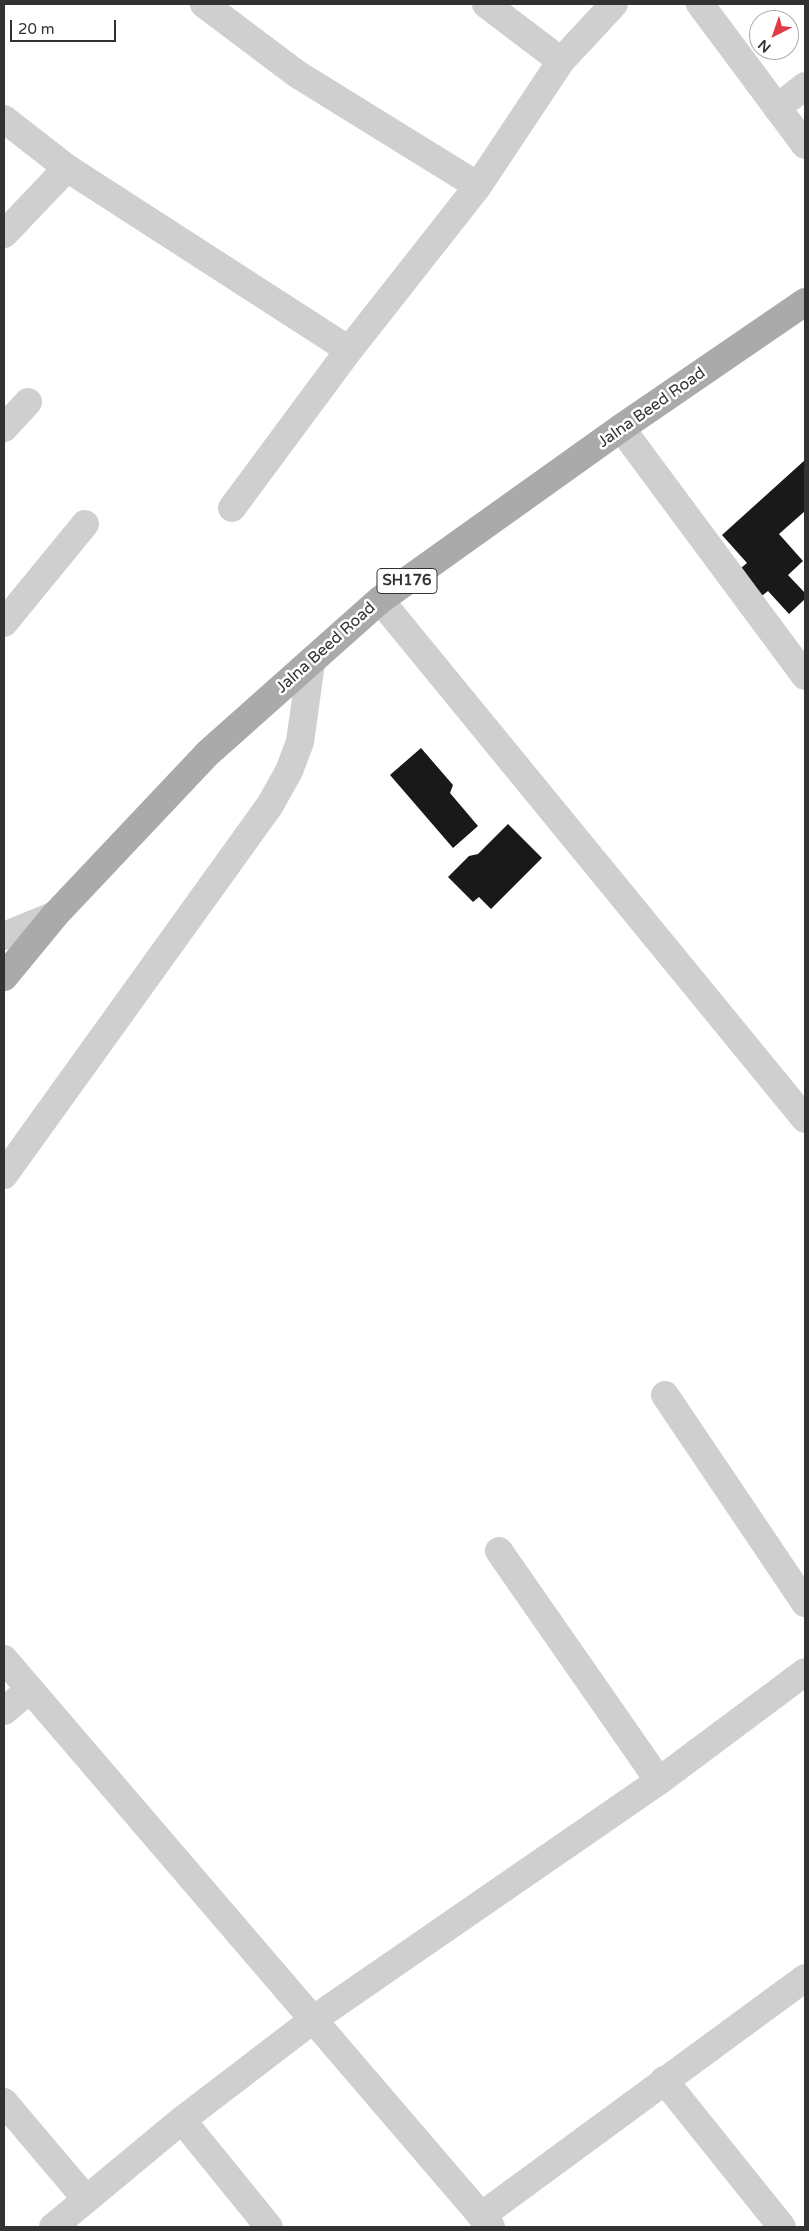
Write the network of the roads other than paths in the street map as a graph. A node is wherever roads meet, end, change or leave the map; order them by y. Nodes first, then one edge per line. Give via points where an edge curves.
1 (204, 4) edge
2 (486, 4) edge
3 (614, 4) edge
4 (700, 4) edge
5 (560, 61) junction
6 (805, 86) edge
7 (777, 108) junction
8 (4, 119) edge
9 (805, 145) edge
10 (67, 168) junction
11 (478, 186) junction
12 (4, 234) edge
13 (805, 302) edge
14 (348, 350) junction
15 (28, 402) dead end
16 (4, 428) edge
17 (621, 428) junction
18 (232, 508) dead end
19 (85, 524) dead end
20 (380, 600) junction
21 (4, 623) edge
22 (311, 663) junction
23 (805, 676) edge
24 (55, 915) junction
25 (4, 936) edge
26 (4, 977) edge
27 (805, 1119) edge
28 (4, 1175) edge
29 (665, 1395) dead end
30 (500, 1551) dead end
31 (805, 1604) edge
32 (4, 1659) edge
33 (805, 1672) edge
34 (30, 1689) junction
35 (4, 1711) edge
36 (659, 1781) junction
37 (805, 1978) edge
38 (314, 2019) junction
39 (664, 2080) junction
40 (4, 2102) edge
41 (182, 2120) junction
42 (86, 2199) junction
43 (486, 2222) edge
44 (52, 2227) edge
45 (269, 2227) edge
46 (782, 2227) edge

1 - 11 street via 297,74
2 - 5 street
3 - 5 street
4 - 7 street
5 - 11 street
6 - 7 street
7 - 9 street
8 - 10 street
10 - 12 street
10 - 14 street
11 - 14 street
13 - 17 main road, Jalna Beed Road / SH176
14 - 18 street
15 - 16 street
17 - 20 main road, Jalna Beed Road / SH176
17 - 23 street
19 - 21 street
20 - 22 main road, Jalna Beed Road / SH176
20 - 27 street
22 - 24 main road, Jalna Beed Road / SH176 via 208,753
22 - 28 street via 300,742 289,771 270,805
24 - 25 street
24 - 26 main road, SH176
29 - 31 street
30 - 36 street
32 - 34 street
33 - 36 street
34 - 35 street
34 - 38 street
36 - 38 street
37 - 39 street
38 - 41 street
38 - 43 street
39 - 43 street
39 - 46 street
40 - 42 street
41 - 42 street
41 - 45 street
42 - 44 street

